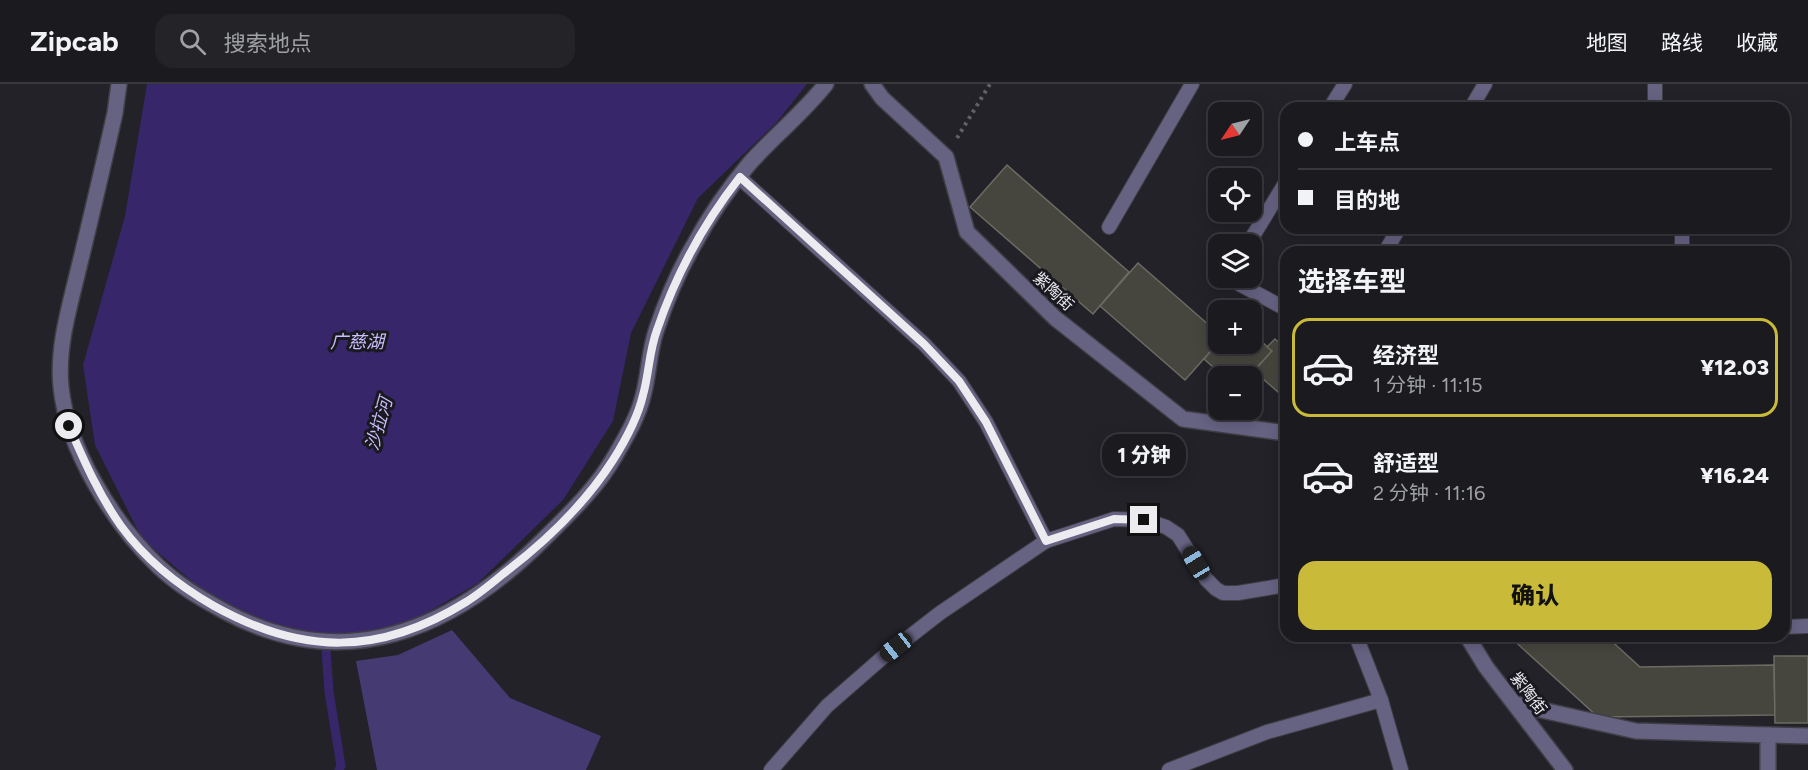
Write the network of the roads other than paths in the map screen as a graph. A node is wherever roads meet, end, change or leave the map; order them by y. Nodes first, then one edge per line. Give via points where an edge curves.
1 (118, 84) edge
2 (826, 84) edge
3 (872, 84) edge
4 (1192, 84) edge
5 (1345, 84) edge
6 (1485, 84) edge
7 (1655, 84) edge
8 (1334, 102) edge
9 (1474, 102) edge
10 (1655, 102) edge
11 (740, 177) junction
12 (1280, 192) edge
13 (1109, 227) dead end
14 (1254, 234) edge
15 (1247, 288) edge
16 (1280, 306) edge
17 (1280, 432) edge
18 (1046, 541) junction
19 (1280, 586) edge
20 (1808, 626) edge
21 (1790, 627) edge
22 (1358, 642) edge
23 (1471, 642) edge
24 (1381, 700) junction
25 (1515, 705) junction
26 (1768, 735) junction
27 (1808, 736) edge
28 (771, 770) edge
29 (1169, 770) edge
30 (1401, 770) edge
31 (1565, 770) edge
32 (1768, 770) edge

1 - 11 street via 115,113 62,342 60,387 69,426 91,477 121,527 167,575 194,595 244,622 293,639 364,641 422,625 469,600 525,558 575,509 613,460 636,417 656,332 680,270
2 - 11 street
3 - 17 street, 紫陶街 via 946,157 967,232 1055,318 1183,419
4 - 13 lane
5 - 8 lane
6 - 9 lane
7 - 10 lane
11 - 18 lane via 924,344 959,381 986,422
12 - 14 lane
15 - 16 lane
18 - 19 lane via 1114,519 1144,520 1178,535 1206,579 1223,593
18 - 28 lane via 882,658 828,706
20 - 21 lane
22 - 24 lane
23 - 25 street, 紫陶街
24 - 29 lane via 1267,732
24 - 30 lane
25 - 26 street via 1636,731
25 - 31 street, 紫陶街
26 - 27 street
26 - 32 street

